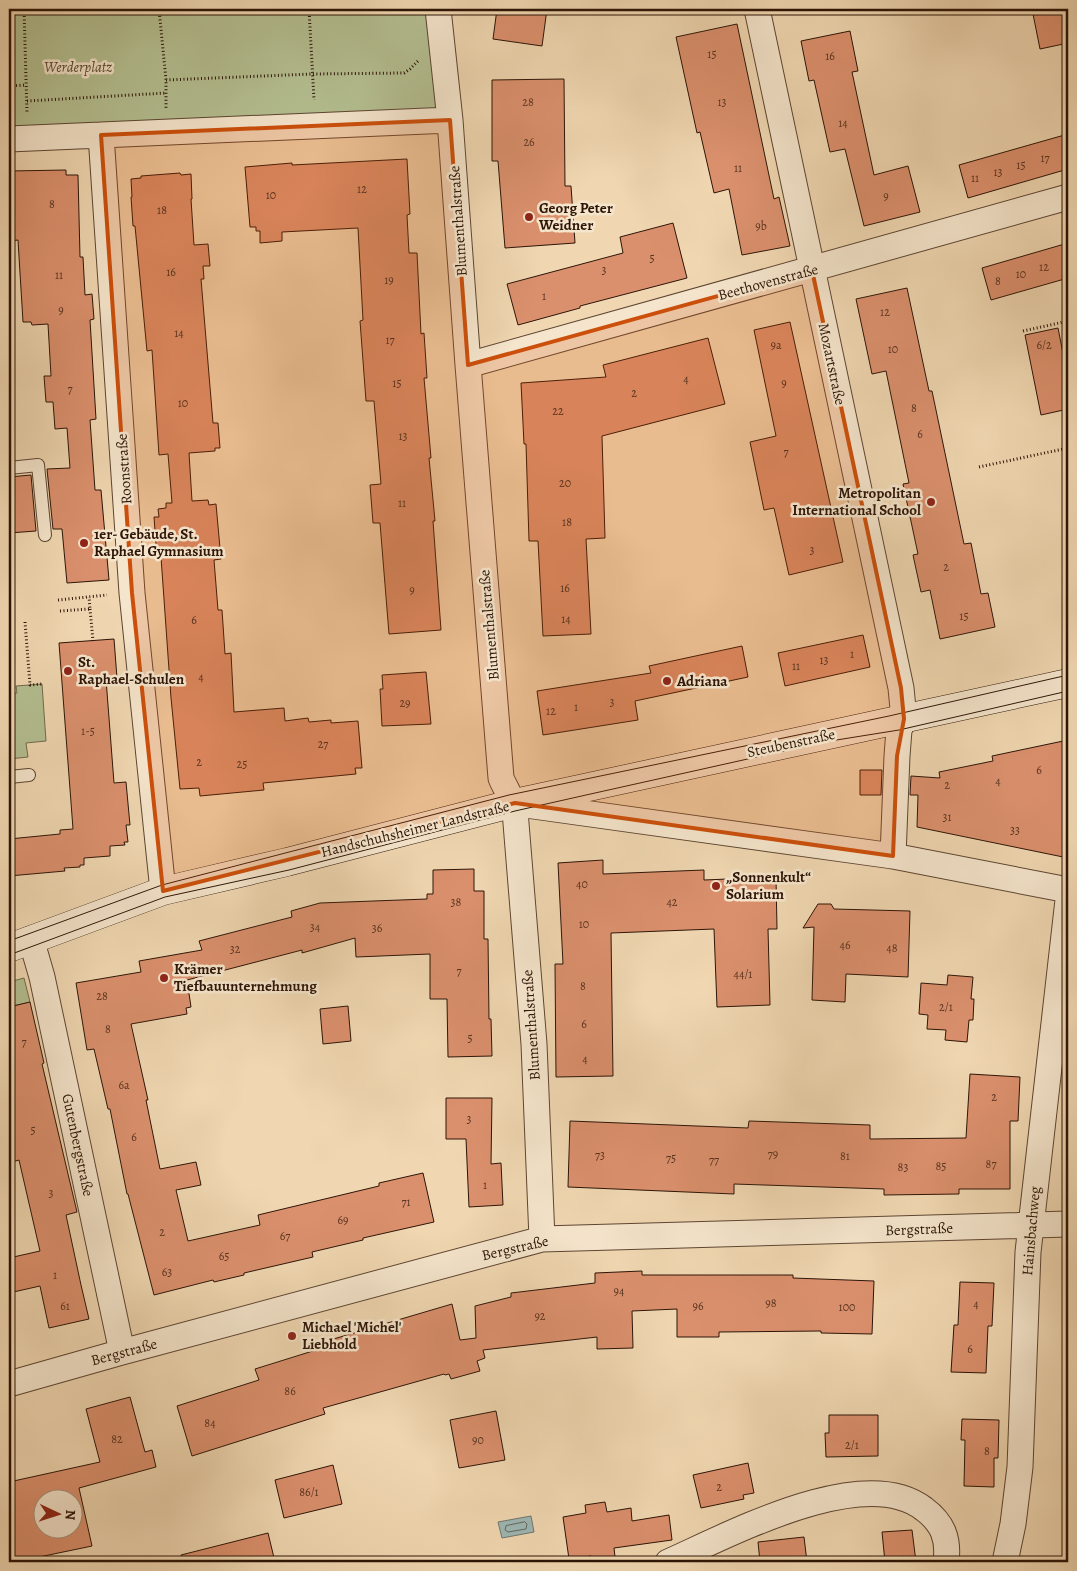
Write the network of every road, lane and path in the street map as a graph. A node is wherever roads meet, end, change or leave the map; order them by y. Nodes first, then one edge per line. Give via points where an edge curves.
1 (159, 9) edge
2 (309, 9) edge
3 (438, 9) edge
4 (756, 9) edge
5 (24, 10) edge
6 (9, 12) edge
7 (420, 58) dead end
8 (312, 74) junction
9 (166, 80) junction
10 (26, 85) junction
11 (9, 86) edge
12 (166, 93) junction
13 (27, 102) junction
14 (450, 120) junction
15 (316, 125) junction
16 (167, 132) junction
17 (101, 135) junction
18 (18, 139) edge
19 (1068, 197) edge
20 (812, 270) junction
21 (1066, 321) edge
22 (1023, 331) dead end
23 (1068, 343) edge
24 (468, 365) junction
25 (1068, 448) edge
26 (979, 467) dead end
27 (9, 468) edge
28 (45, 535) dead end
29 (132, 593) junction
30 (89, 597) junction
31 (58, 600) dead end
32 (90, 609) junction
33 (60, 611) dead end
34 (24, 622) dead end
35 (93, 641) dead end
36 (1068, 683) edge
37 (42, 684) dead end
38 (904, 719) junction
39 (29, 775) dead end
40 (9, 777) edge
41 (514, 803) junction
42 (892, 856) junction
43 (1068, 890) edge
44 (163, 891) junction
45 (1068, 900) edge
46 (20, 943) edge
47 (1068, 1224) edge
48 (1030, 1226) junction
49 (542, 1239) junction
50 (122, 1352) junction
51 (9, 1384) edge
52 (668, 1562) edge
53 (946, 1562) edge
54 (1005, 1562) edge

1 - 9 path
2 - 8 path
3 - 14 street, Blumenthalstraße
4 - 20 street, Mozartstraße
5 - 6 path
5 - 10 path
7 - 8 path via 404,73
8 - 9 path
8 - 15 path
9 - 12 path
10 - 11 path
10 - 13 path
12 - 13 path
12 - 16 path
13 - 18 path
14 - 15 street
14 - 24 street, Blumenthalstraße
15 - 16 street
16 - 17 street
17 - 18 street
17 - 29 street, Roonstraße
19 - 20 street, Beethovenstraße
20 - 24 street, Beethovenstraße
20 - 38 street, Mozartstraße via 901,688
21 - 22 path
21 - 23 path
24 - 41 street, Blumenthalstraße via 501,778
25 - 26 path
27 - 28 lane via 38,465
29 - 30 path
29 - 44 street, Roonstraße
30 - 31 path
30 - 32 path
32 - 33 path
32 - 35 path
34 - 37 path via 30,685
36 - 38 main road, Steubenstraße
38 - 41 main road, Steubenstraße
38 - 42 street via 899,730 896,756
39 - 40 lane
41 - 42 street, Handschuhsheimer Landstraße
41 - 44 main road, Handschuhsheimer Landstraße
41 - 49 street, Blumenthalstraße via 534,1044
42 - 43 street, Handschuhsheimer Landstraße
44 - 46 main road, Handschuhsheimer Landstraße
45 - 48 street, Hainsbachweg
46 - 50 street, Gutenbergstraße via 42,977
47 - 48 street, Bergstraße
48 - 49 street, Bergstraße
48 - 54 street, Hainsbachweg via 1020,1467
49 - 50 street, Bergstraße
50 - 51 street, Bergstraße
52 - 53 street via 781,1512 824,1499 878,1493 907,1498 931,1514 941,1526 946,1540

